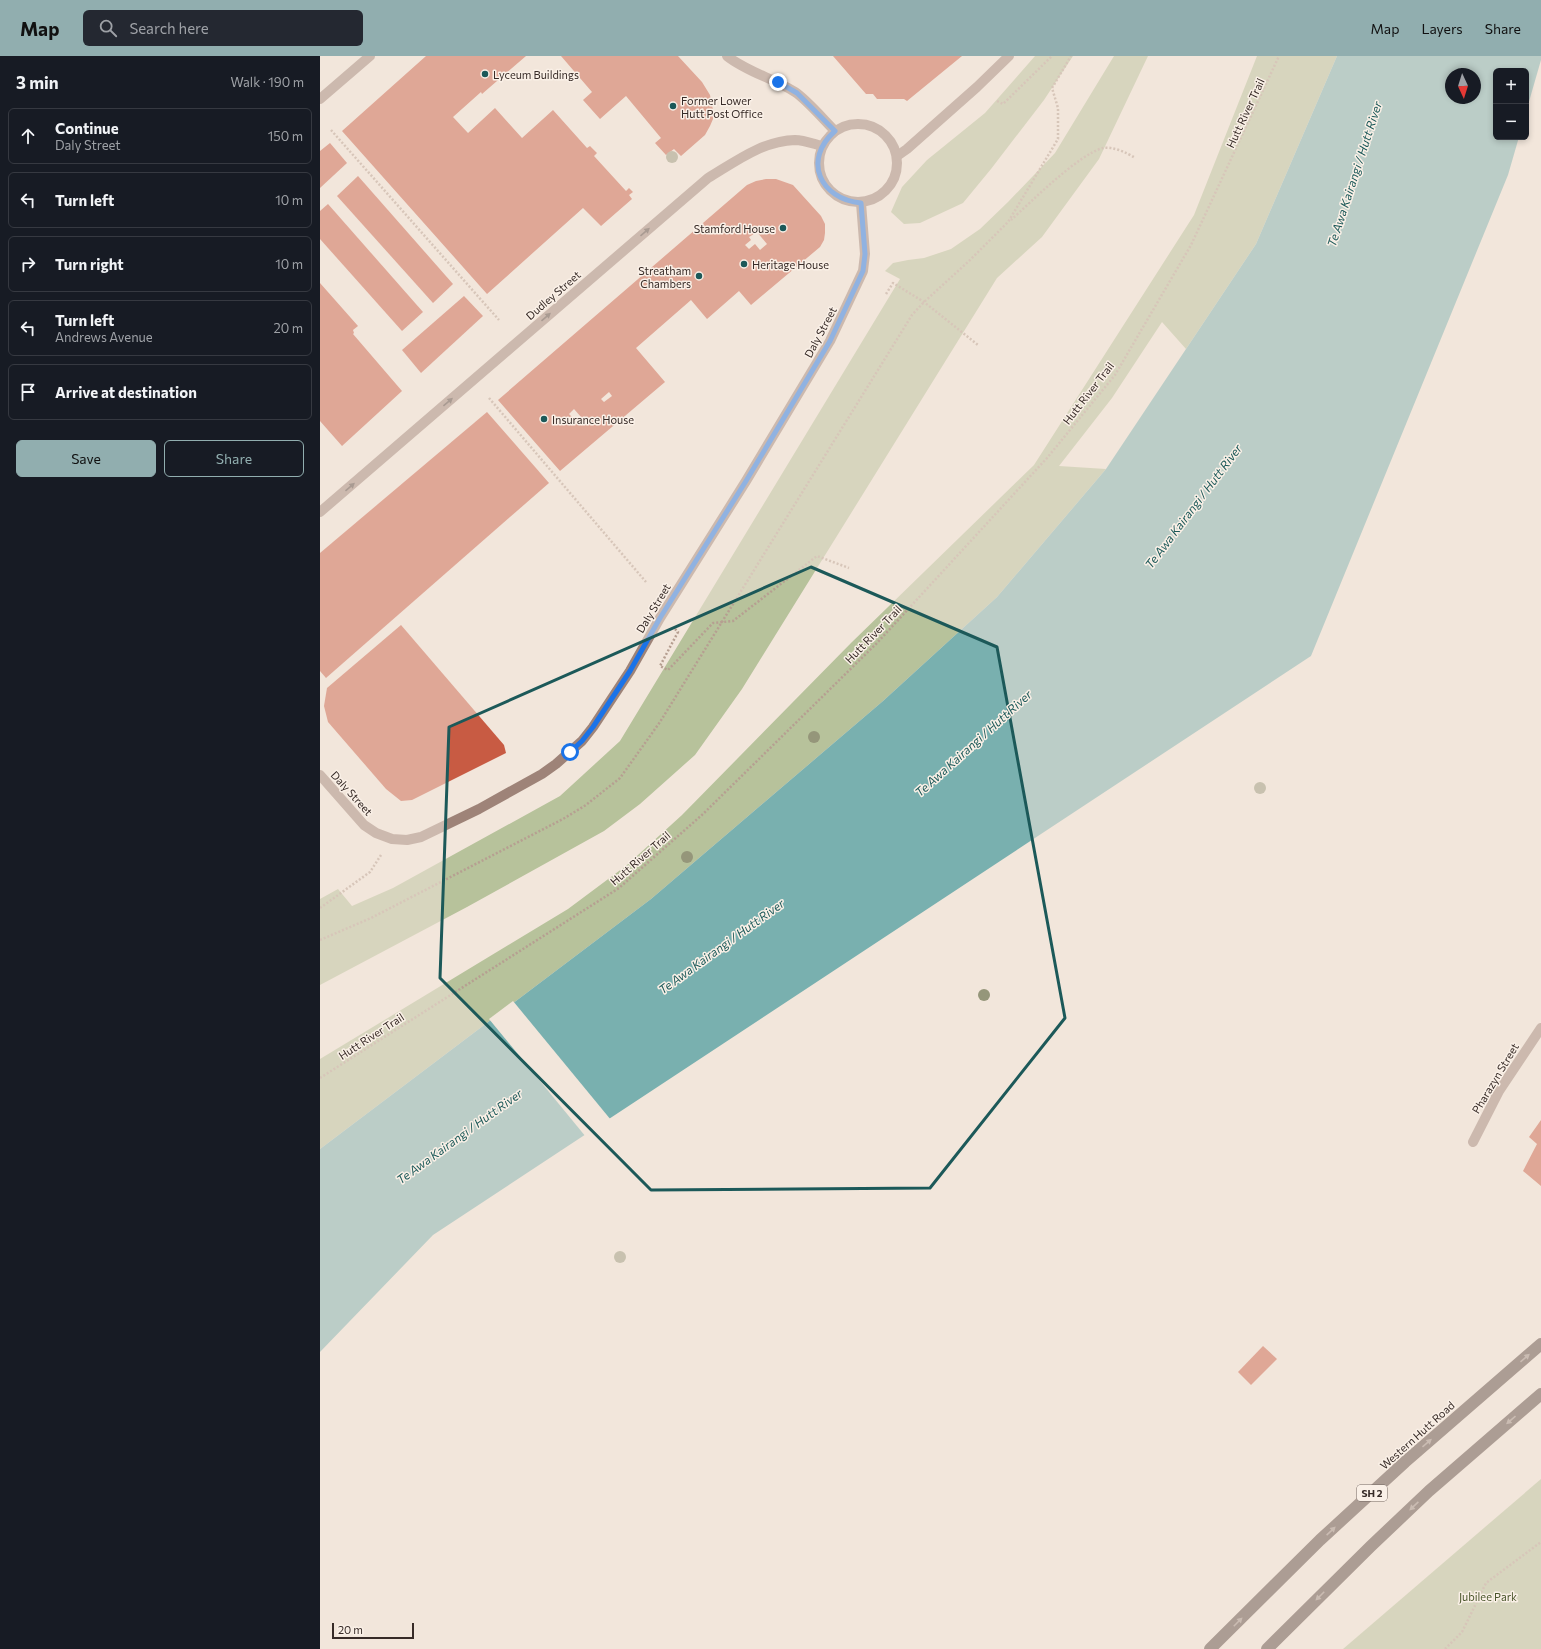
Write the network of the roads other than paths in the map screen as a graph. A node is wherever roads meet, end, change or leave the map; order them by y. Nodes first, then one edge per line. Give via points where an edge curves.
1 (370, 56) edge
2 (727, 56) edge
3 (1009, 56) edge
4 (320, 100) edge
5 (835, 131) junction
6 (822, 146) junction
7 (897, 156) junction
8 (861, 203) junction
9 (320, 512) edge
10 (320, 775) edge
11 (1541, 1028) edge
12 (1473, 1142) dead end
13 (1541, 1344) edge
14 (1541, 1394) edge
15 (1210, 1649) edge
16 (1267, 1649) edge

1 - 4 main road
2 - 5 main road via 797,93
3 - 7 main road
5 - 6 main road
5 - 7 main road via 846,125 860,124 872,127 884,133
6 - 8 main road via 818,157 818,169 822,180 829,190 844,200
9 -> 6 main road, Dudley Street via 708,178 766,146 796,140
7 - 8 main road via 895,178 889,187 881,195
8 - 10 main road, Daly Street via 865,254 863,271 830,341 630,671 582,741 542,774 422,837 407,840 392,839 364,825
11 - 12 main road, Pharazyn Street via 1499,1091
15 -> 13 highway, Western Hutt Road / SH 2 via 1320,1540
14 -> 16 highway via 1429,1491

